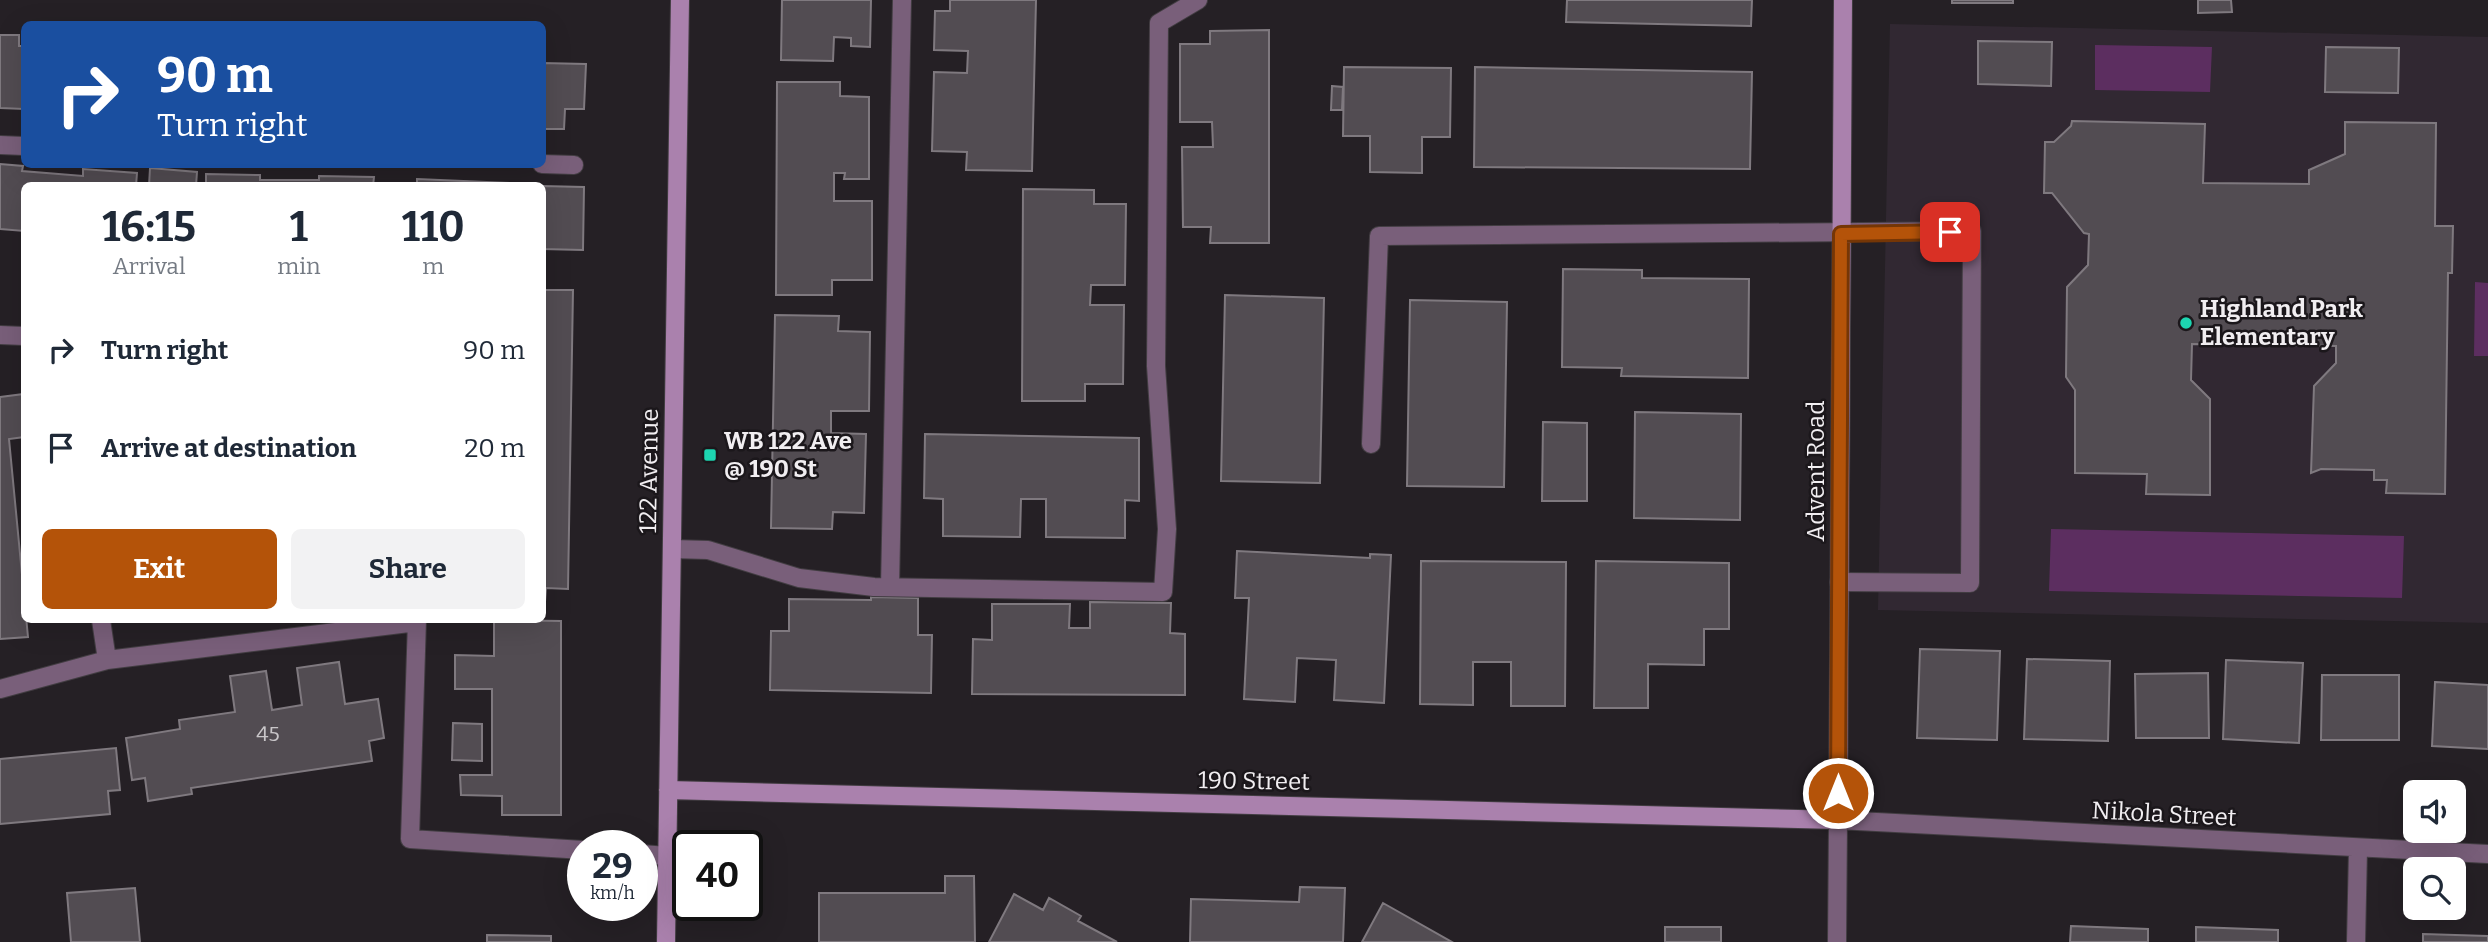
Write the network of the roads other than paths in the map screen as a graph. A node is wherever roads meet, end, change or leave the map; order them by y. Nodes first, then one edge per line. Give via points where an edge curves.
1 (680, 0) edge
2 (902, 0) edge
3 (1198, 0) edge
4 (1843, 0) edge
5 (0, 145) edge
6 (21, 146) edge
7 (546, 164) edge
8 (573, 165) dead end
9 (1841, 234) junction
10 (0, 335) edge
11 (21, 336) edge
12 (1371, 444) dead end
13 (672, 549) junction
14 (1839, 582) junction
15 (890, 587) junction
16 (101, 623) edge
17 (401, 623) edge
18 (417, 623) edge
19 (107, 660) junction
20 (0, 689) edge
21 (668, 790) junction
22 (1838, 820) junction
23 (567, 849) edge
24 (2358, 849) junction
25 (2488, 853) edge
26 (658, 855) edge
27 (667, 856) junction
28 (666, 942) edge
29 (1837, 942) edge
30 (2356, 942) edge

1 - 13 street, 122 Avenue
2 - 15 street
3 - 15 street via 1159,23 1156,366 1167,529 1163,592
4 - 9 street, Advent Road
5 - 6 street
7 - 8 street
9 - 12 street via 1379,236
9 - 14 street, Advent Road
9 - 14 street via 1972,232 1970,583
10 - 11 street
13 - 15 street via 708,550 799,578
13 - 21 street, 122 Avenue
14 - 22 street, Advent Road
16 - 19 street
17 - 19 street
18 - 23 street via 410,839
19 - 20 street
21 - 22 street, 190 Street
21 - 27 street, 122 Avenue
22 - 24 street, Nikola Street
22 - 29 street, Advent Road
24 - 25 street, Nikola Street
24 - 30 street
26 - 27 street
27 - 28 street, 122 Avenue

